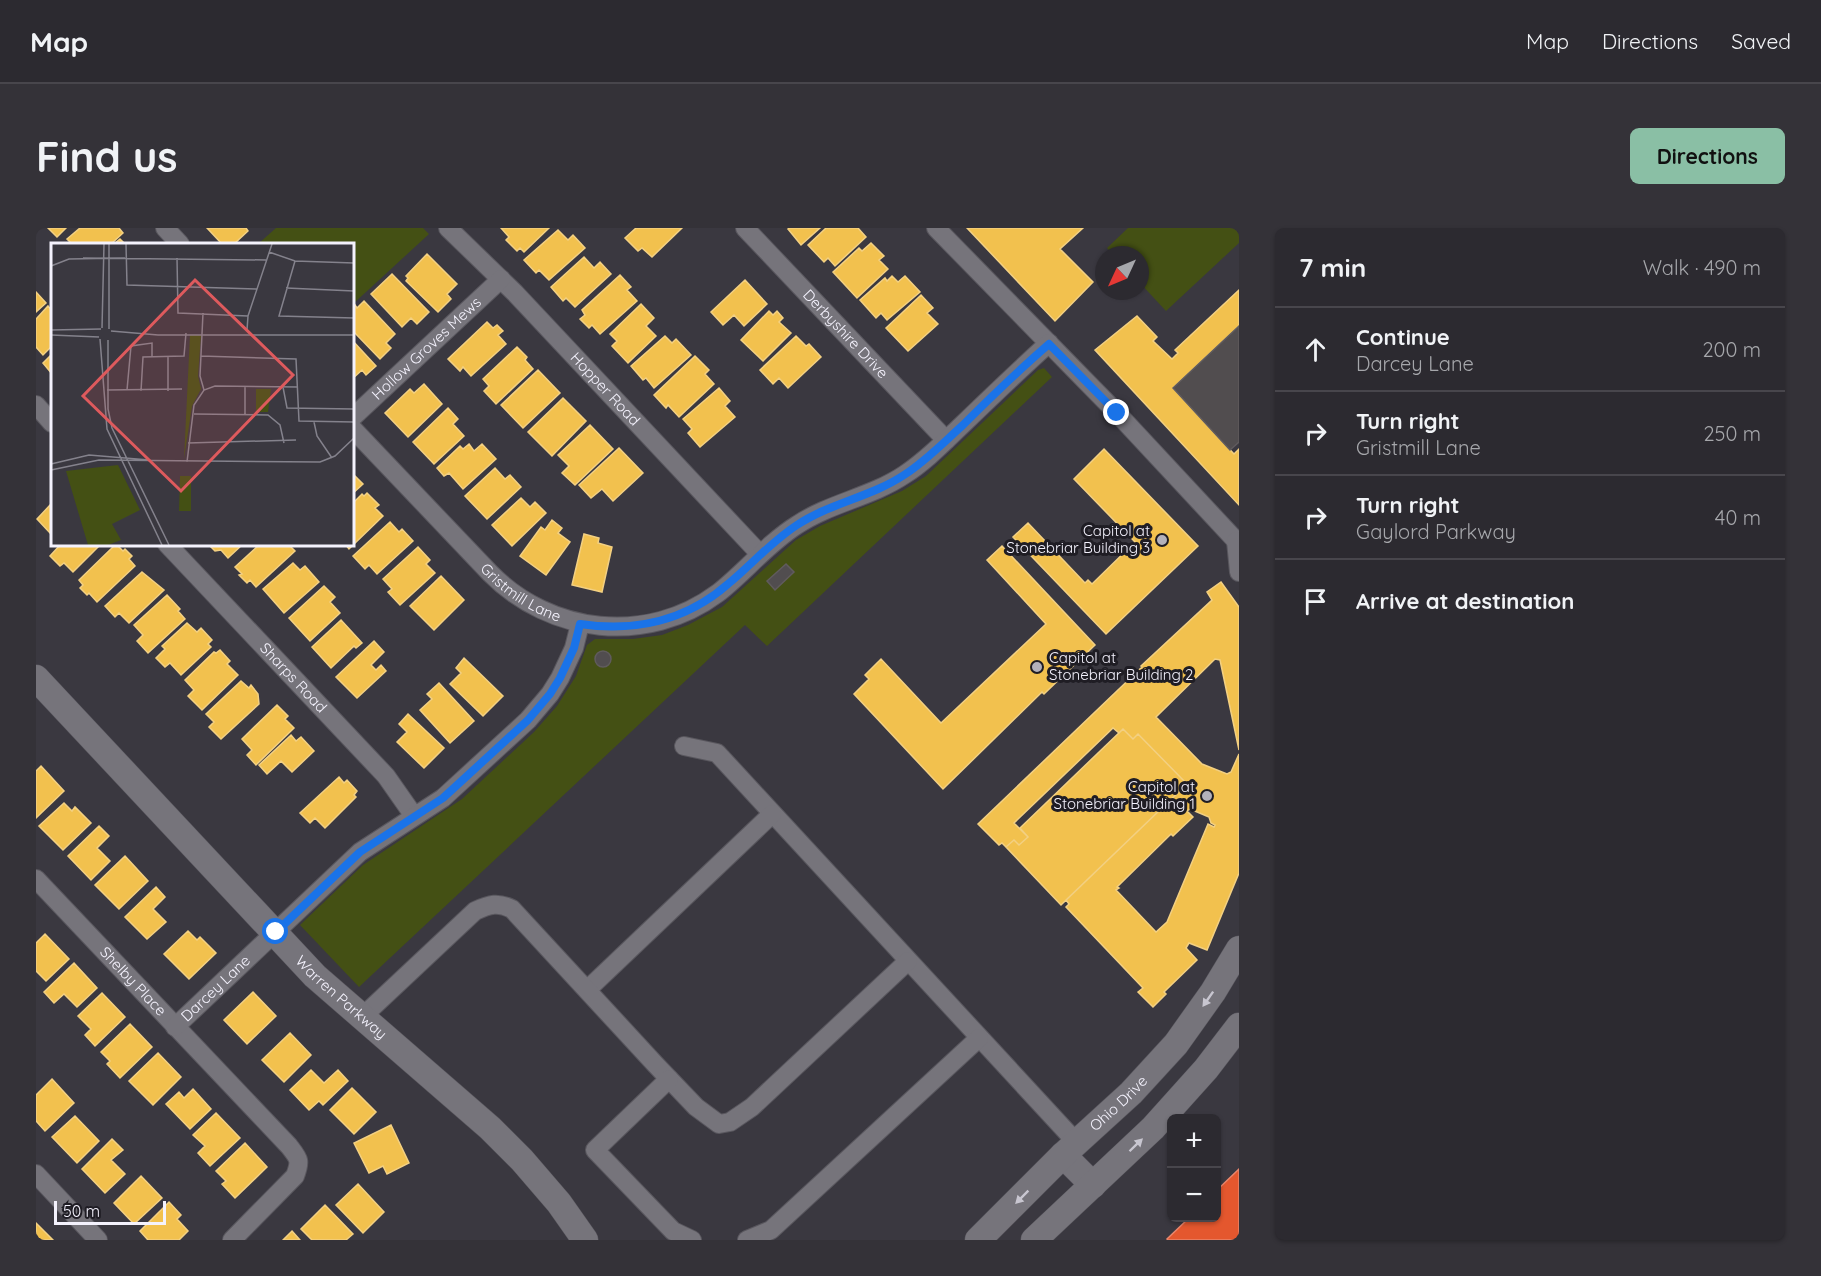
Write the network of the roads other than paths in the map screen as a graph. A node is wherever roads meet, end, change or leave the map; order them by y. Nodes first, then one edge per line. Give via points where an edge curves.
1 (165, 228) edge
2 (448, 228) edge
3 (745, 228) edge
4 (936, 228) edge
5 (179, 243) edge
6 (501, 279) junction
7 (1049, 344) junction
8 (36, 405) edge
9 (354, 416) edge
10 (51, 422) edge
11 (354, 430) edge
12 (946, 440) junction
13 (1238, 543) edge
14 (169, 546) edge
15 (760, 554) junction
16 (1239, 572) edge
17 (580, 624) junction
18 (36, 678) edge
19 (684, 746) dead end
20 (772, 814) junction
21 (414, 816) junction
22 (36, 879) edge
23 (276, 932) junction
24 (1239, 949) edge
25 (908, 961) junction
26 (588, 989) junction
27 (362, 1017) junction
28 (1239, 1026) edge
29 (175, 1027) junction
30 (979, 1038) junction
31 (669, 1079) junction
32 (1070, 1149) junction
33 (36, 1174) edge
34 (1094, 1185) junction
35 (559, 1203) junction
36 (98, 1240) edge
37 (232, 1240) edge
38 (585, 1240) edge
39 (606, 1240) edge
40 (692, 1240) edge
41 (747, 1240) edge
42 (978, 1240) edge
43 (1034, 1240) edge

1 - 5 street
2 - 6 street, Hopper Road
3 - 12 street, Derbyshire Drive
4 - 7 street
6 - 9 street, Hollow Groves Mews
6 - 15 street, Hopper Road
7 - 12 street, Gristmill Lane
7 - 13 street
8 - 10 street
11 - 17 street, Gristmill Lane via 501,585 534,608
12 - 15 street, Gristmill Lane via 905,475 800,523
13 - 16 street
14 - 21 street, Sharps Road via 386,776
15 - 17 street, Gristmill Lane via 693,609 633,626
17 - 21 street, Darcey Lane via 565,670 538,709 458,786
18 - 23 main road, Warren Parkway
19 - 20 street via 717,753
20 - 25 street
20 - 26 street
21 - 23 street, Darcey Lane via 360,852
22 - 29 street, Shelby Place
23 - 27 main road, Warren Parkway via 315,976
23 - 29 street, Darcey Lane
24 -> 32 main road, Ohio Drive via 1176,1044 1131,1093
25 - 30 street
25 - 31 street via 752,1107 730,1122 719,1124 709,1117
26 - 27 street via 512,909 500,903 475,911
26 - 31 street
27 - 35 main road, Warren Parkway via 490,1128
34 -> 28 main road via 1153,1128
29 - 37 street, Shelby Place via 289,1146 300,1164 286,1187
30 - 32 street
30 - 41 street via 771,1230
31 - 40 street via 595,1150 673,1231
32 - 34 main road
32 -> 42 main road, Ohio Drive
33 - 36 street
34 - 43 main road
35 - 38 main road, Warren Parkway
35 - 39 main road, Warren Parkway

